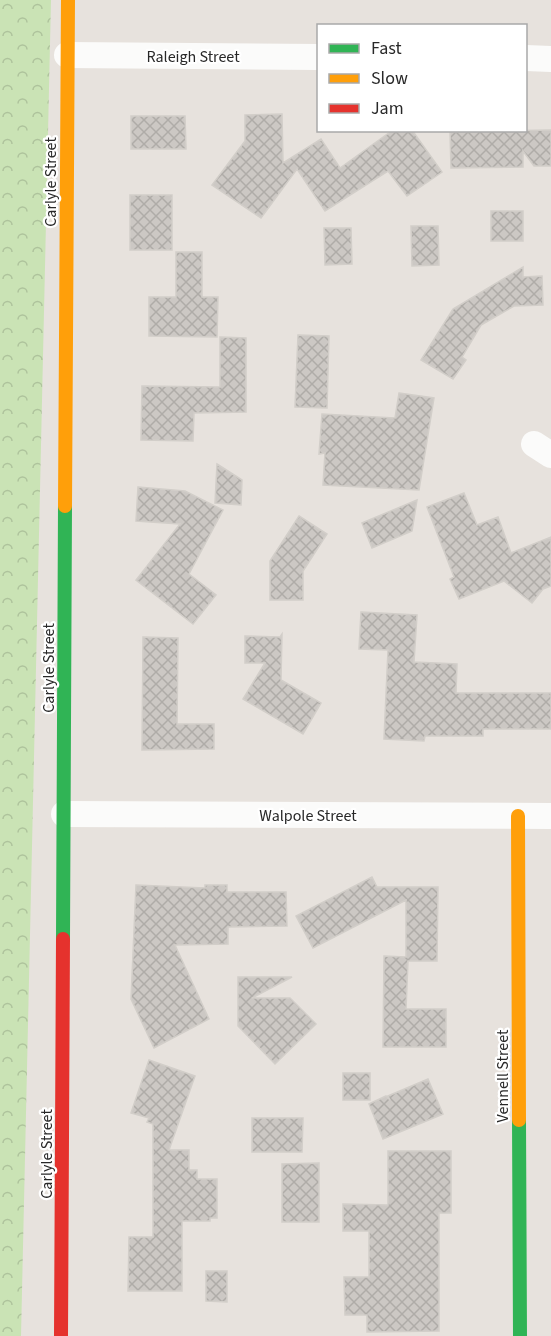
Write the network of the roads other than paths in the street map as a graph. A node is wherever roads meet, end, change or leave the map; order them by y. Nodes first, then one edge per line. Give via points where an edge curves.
1 (68, 0) edge
2 (67, 55) junction
3 (317, 57) edge
4 (527, 58) edge
5 (551, 58) edge
6 (64, 814) junction
7 (518, 816) junction
8 (551, 816) edge
9 (61, 1336) edge
10 (520, 1336) edge

1 - 2 street, Carlyle Street
2 - 3 street, Raleigh Street
2 - 6 street, Carlyle Street
4 - 5 street
6 - 7 street, Walpole Street
6 - 9 street, Carlyle Street
7 - 8 street, Walpole Street
7 - 10 street, Vennell Street

